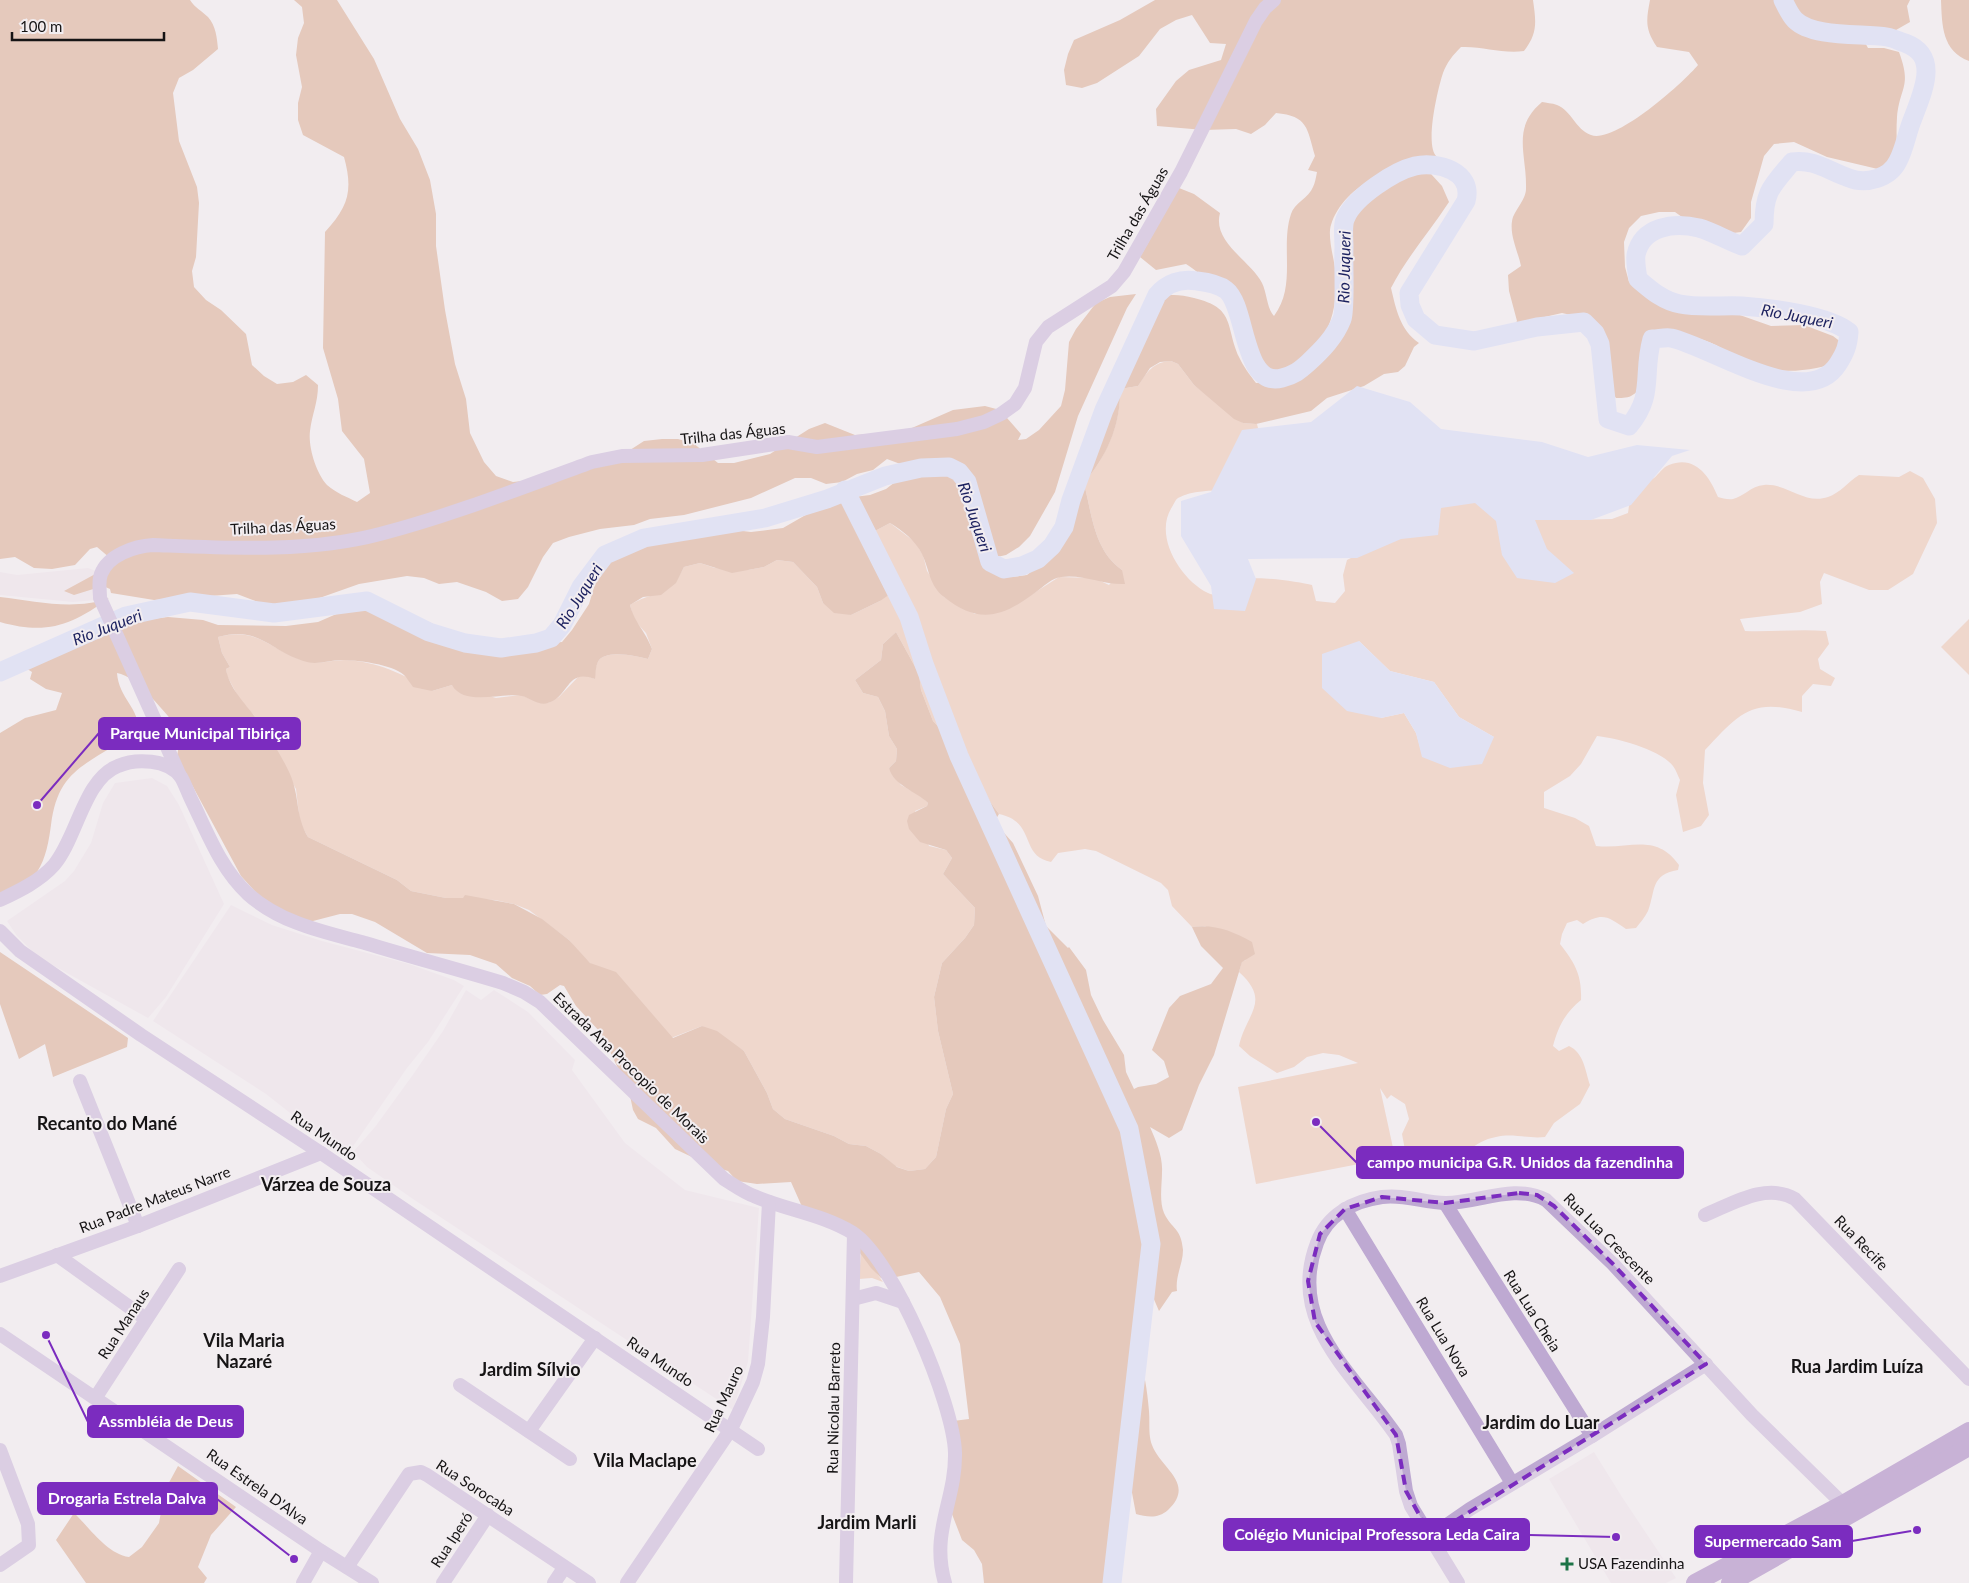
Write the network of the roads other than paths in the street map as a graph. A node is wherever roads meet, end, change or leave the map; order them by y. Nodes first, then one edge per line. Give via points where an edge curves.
1 (1274, 0) edge
2 (124, 650) joint
3 (180, 776) junction
4 (0, 900) edge
5 (0, 931) edge
6 (80, 1081) dead end
7 (321, 1153) junction
8 (770, 1202) junction
9 (1445, 1203) junction
10 (1345, 1209) junction
11 (1705, 1215) dead end
12 (138, 1226) junction
13 (854, 1234) junction
14 (57, 1255) junction
15 (179, 1269) dead end
16 (0, 1276) edge
17 (852, 1299) junction
18 (903, 1302) junction
19 (146, 1319) junction
20 (0, 1334) edge
21 (595, 1338) junction
22 (1706, 1364) junction
23 (1969, 1379) edge
24 (460, 1385) dead end
25 (96, 1398) junction
26 (731, 1429) junction
27 (529, 1431) junction
28 (1969, 1431) edge
29 (1592, 1436) junction
30 (1969, 1447) edge
31 (758, 1449) dead end
32 (0, 1450) edge
33 (570, 1459) dead end
34 (1512, 1483) junction
35 (1843, 1504) junction
36 (488, 1515) junction
37 (1431, 1536) junction
38 (322, 1551) junction
39 (0, 1565) edge
40 (348, 1567) junction
41 (564, 1568) junction
42 (303, 1583) edge
43 (372, 1583) edge
44 (443, 1583) edge
45 (554, 1583) edge
46 (588, 1583) edge
47 (627, 1583) edge
48 (846, 1583) edge
49 (945, 1583) edge
50 (1458, 1583) edge
51 (1695, 1583) edge
52 (1730, 1583) edge

1 - 2 street, Trilha das Águas via 1256,21 1181,172 1124,272 1112,286 1048,327 1036,342 1026,388 1016,404 1001,414 957,429 817,447 788,442 702,455 622,456 380,534 335,542 271,547 141,546 124,552 104,567 99,584 100,598
2 - 3 street, Estrada Ana Procopio de Morais
3 - 4 street via 164,765 151,762 117,766 105,774 95,785 65,849 53,866 21,890
3 - 8 street, Estrada Ana Procopio de Morais via 225,868 264,907 326,932 471,973 524,992 559,1019 724,1179
5 - 7 street, Rua Mundo via 20,951 141,1036
6 - 12 street
7 - 12 street, Rua Padre Mateus Narre
7 - 21 street, Rua Mundo
8 - 13 street, Estrada Ana Procopio de Morais via 815,1215
8 - 26 street, Rua Mauro via 758,1364
9 - 10 street, Rua Lua Crescente via 1398,1196 1365,1201
9 - 22 street, Rua Lua Crescente via 1518,1192 1546,1200 1613,1264
9 - 29 street, Rua Lua Cheia
10 - 34 street, Rua Lua Nova
10 - 37 street, Rua Lua Crescente via 1325,1226 1315,1247 1308,1281 1310,1307 1321,1335 1396,1435 1411,1506
11 - 23 street, Rua Recife via 1766,1192 1778,1192 1795,1199
12 - 14 street, Rua Padre Mateus Narre
13 - 17 street, Rua Nicolau Barreto
13 - 18 street, Estrada Ana Procopio de Morais via 876,1255
14 - 16 street, Rua Padre Mateus Narre
14 - 19 street
15 - 19 street, Rua Manaus
17 - 18 street via 876,1293
17 - 48 street, Rua Nicolau Barreto
18 - 49 street, Estrada Ana Procopio de Morais via 932,1370 953,1436 954,1467 942,1520 940,1546 940,1565
19 - 25 street, Rua Manaus
20 - 25 street, Rua Estrela D'Alva
21 - 26 street, Rua Mundo
21 - 27 street
22 - 29 street
22 - 35 street, Rua Lua Crescente via 1752,1415
24 - 27 street
25 - 38 street, Rua Estrela D'Alva
26 - 31 street, Rua Mundo
26 - 47 street, Rua Mauro
27 - 33 street
28 - 35 main road
29 - 34 street
30 - 52 main road
32 - 39 street via 28,1524 29,1545
34 - 37 street
35 - 51 main road
36 - 40 street, Rua Sorocaba via 427,1475 421,1472 409,1474
36 - 41 street, Rua Sorocaba
36 - 44 street, Rua Iperó
37 - 50 street, Rua Lua Crescente
38 - 40 street, Rua Estrela D'Alva
38 - 42 street
40 - 43 street, Rua Estrela D'Alva
41 - 45 street
41 - 46 street, Rua Sorocaba

